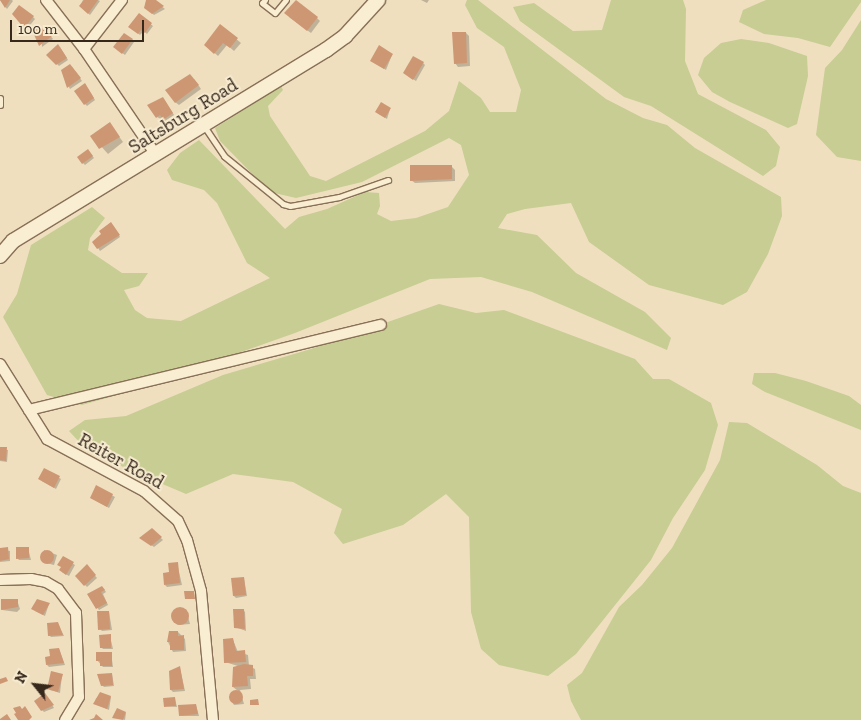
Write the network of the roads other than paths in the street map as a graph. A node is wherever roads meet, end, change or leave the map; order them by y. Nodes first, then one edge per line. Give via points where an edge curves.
1 (46, 0) edge
2 (122, 0) edge
3 (265, 0) edge
4 (286, 0) edge
5 (378, 0) edge
6 (84, 50) junction
7 (0, 98) edge
8 (0, 104) edge
9 (204, 125) junction
10 (156, 155) junction
11 (388, 180) dead end
12 (0, 254) edge
13 (381, 325) dead end
14 (0, 364) edge
15 (28, 410) junction
16 (0, 580) edge
17 (65, 720) edge
18 (213, 720) edge

1 - 6 street
2 - 6 street
3 - 4 lane via 262,3 274,13
5 - 9 main road, Saltsburg Road via 351,30 326,50
6 - 10 street
7 - 8 lane
9 - 10 main road, Saltsburg Road
9 - 11 lane via 224,156 283,204 290,206 339,197
10 - 12 main road, Saltsburg Road via 13,241
13 - 15 street
14 - 15 street, Reiter Road
15 - 18 street, Reiter Road via 47,439 144,491 178,521 187,540 201,591
16 - 17 street via 46,582 58,589 76,614 79,696

